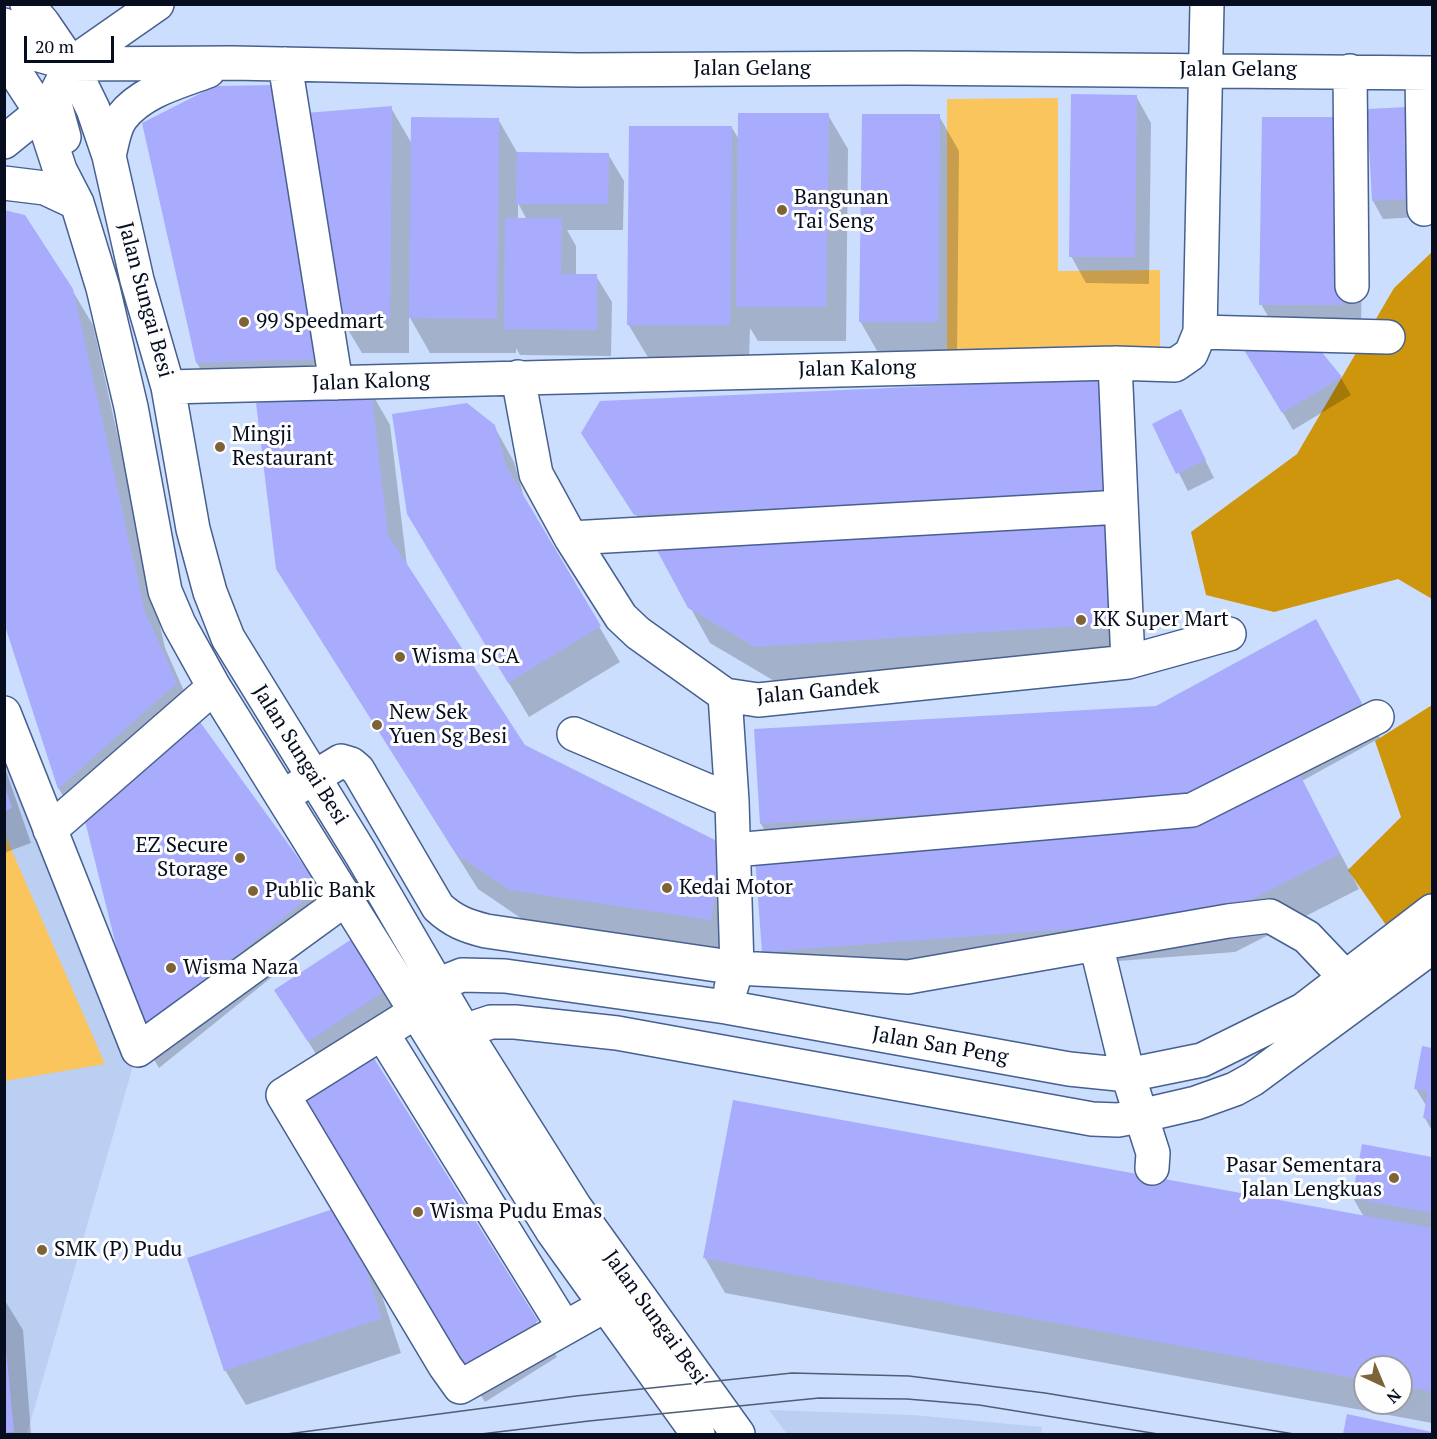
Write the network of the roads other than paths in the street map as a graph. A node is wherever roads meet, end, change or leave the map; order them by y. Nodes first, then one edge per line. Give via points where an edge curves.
1 (27, 4) edge
2 (157, 4) edge
3 (1207, 4) edge
4 (4, 24) edge
5 (4, 54) edge
6 (232, 63) junction
7 (71, 64) junction
8 (285, 64) junction
9 (1206, 70) junction
10 (1350, 71) junction
11 (1427, 73) edge
12 (41, 112) junction
13 (4, 142) edge
14 (109, 156) junction
15 (4, 183) edge
16 (77, 203) junction
17 (1424, 208) dead end
18 (1352, 286) dead end
19 (1200, 332) junction
20 (1388, 337) dead end
21 (1114, 363) junction
22 (518, 378) junction
23 (336, 383) junction
24 (168, 387) junction
25 (1121, 507) junction
26 (571, 538) junction
27 (1229, 634) dead end
28 (1128, 662) junction
29 (207, 693) junction
30 (725, 695) junction
31 (4, 713) edge
32 (1377, 717) dead end
33 (574, 734) dead end
34 (314, 777) junction
35 (284, 796) junction
36 (732, 801) junction
37 (50, 831) junction
38 (734, 850) junction
39 (341, 902) junction
40 (1432, 911) edge
41 (1096, 944) junction
42 (1432, 947) edge
43 (737, 968) junction
44 (1345, 977) junction
45 (438, 983) junction
46 (413, 1004) junction
47 (726, 1007) junction
48 (382, 1033) junction
49 (452, 1039) junction
50 (716, 1051) junction
51 (1128, 1075) junction
52 (1140, 1116) junction
53 (1152, 1168) dead end
54 (604, 1306) junction
55 (564, 1327) junction
56 (698, 1434) edge
57 (738, 1434) edge

1 - 7 street, Jalan Sungai Besi
2 - 7 street
3 - 9 street, Jalan Kalong
4 - 7 street, Jalan Gelang via 39,54
5 - 12 street, Jalan Sungai Besi
6 - 7 street, Jalan Gelang
6 - 8 street, Jalan Gelang
6 - 14 street via 166,86 143,99 122,117
7 - 14 street, Jalan Sungai Besi via 93,109
7 - 16 street via 55,104 72,166
8 - 9 street, Jalan Gelang via 579,70
8 - 23 street
9 - 10 street, Jalan Gelang
9 - 19 street, Jalan Kalong
10 - 11 street, Jalan Gelang
10 - 18 street
11 - 17 street
12 - 13 street
12 - 16 street, Jalan Sungai Besi via 60,170
14 - 24 street, Jalan Sungai Besi via 137,280
15 - 16 street via 45,188
16 - 29 street, Jalan Sungai Besi via 103,288 130,407 165,591
19 - 20 street
19 - 21 street, Jalan Kalong via 1191,354 1174,364
21 - 22 street, Jalan Kalong
21 - 25 street
22 - 23 street, Jalan Kalong
22 - 26 street, Jalan Gandek via 536,474
23 - 24 street, Jalan Kalong
24 - 34 street, Jalan Sungai Besi via 193,529 210,592 228,638
25 - 26 street
25 - 28 street
26 - 30 street, Jalan Gandek via 621,617
27 - 28 street, Jalan Gandek
28 - 30 street, Jalan Gandek via 758,700
29 - 35 street, Jalan Sungai Besi
29 - 37 street
29 - 39 street
30 - 36 street
31 - 37 street
32 - 38 street via 1192,810
33 - 36 street
34 - 35 street
34 - 43 street via 341,761 358,770 430,896 449,918 464,926
34 - 45 street, Jalan Sungai Besi
35 - 39 street, Jalan Sungai Besi
36 - 38 street
37 - 39 street via 138,1050
38 - 43 street
39 - 46 street, Jalan Sungai Besi
40 - 44 street, Jalan San Peng
41 - 43 street via 908,977
41 - 44 street via 1270,916 1307,937
41 - 51 street
42 - 52 street via 1253,1079 1196,1103
43 - 47 street
44 - 51 street, Jalan San Peng via 1303,1010 1202,1060
45 - 46 street, Jalan San Peng
45 - 47 street, Jalan San Peng via 462,975 505,976
45 - 49 street, Jalan Sungai Besi
46 - 48 street, Jalan San Peng
46 - 49 street, Jalan Sungai Besi
47 - 50 street
47 - 51 street, Jalan San Peng via 1069,1069
48 - 55 street
48 - 55 street, Jalan San Peng via 283,1095 445,1366 460,1387
49 - 50 street via 491,1022 515,1022 617,1033
49 - 54 street, Jalan Sungai Besi via 553,1232
49 - 57 street, Jalan Sungai Besi
50 - 52 street via 1092,1119
51 - 52 street
52 - 53 street via 1153,1153
54 - 55 street
54 - 56 street, Jalan Sungai Besi

